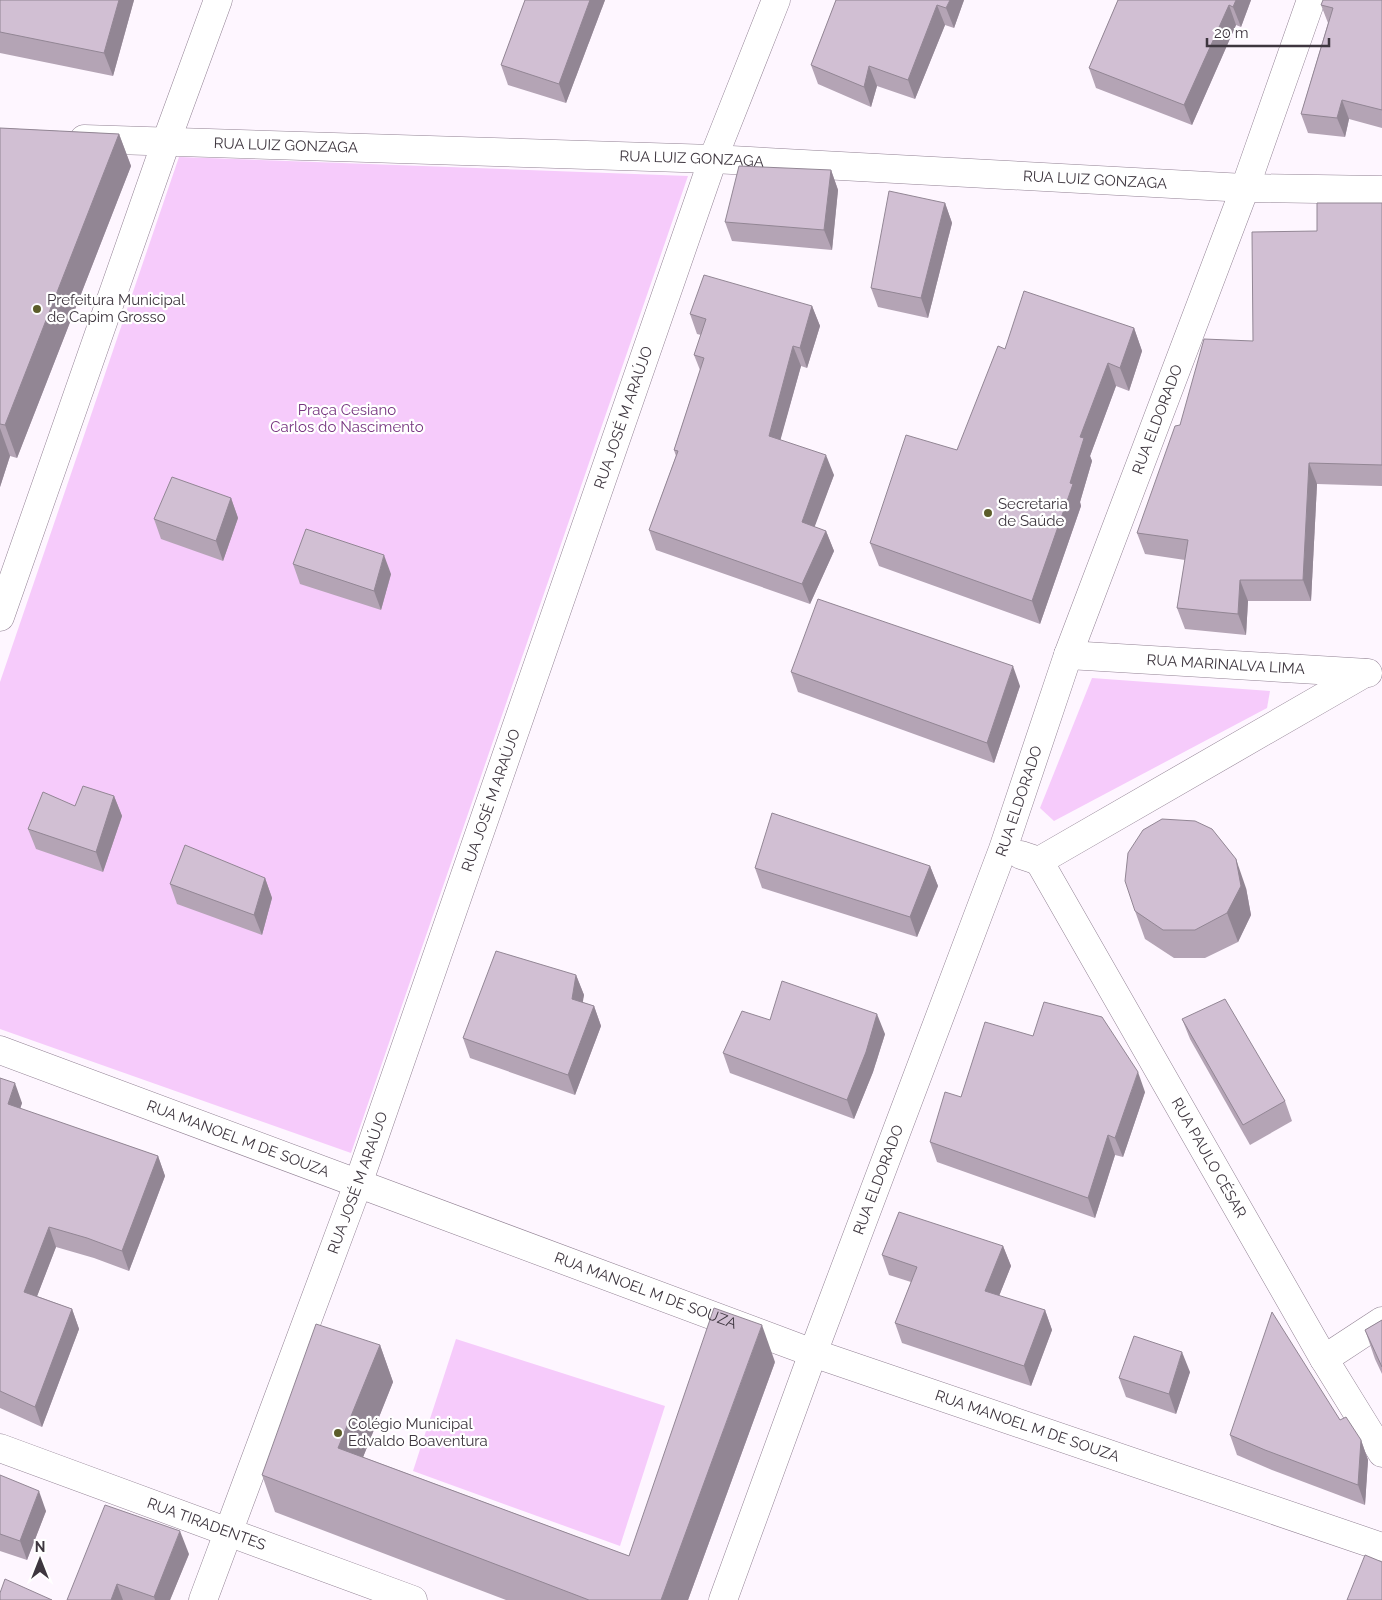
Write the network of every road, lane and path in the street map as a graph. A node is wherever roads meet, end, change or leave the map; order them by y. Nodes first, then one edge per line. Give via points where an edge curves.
1 (218, 0) edge
2 (776, 0) edge
3 (1311, 0) edge
4 (58, 138) edge
5 (166, 142) junction
6 (713, 158) junction
7 (1245, 188) junction
8 (1382, 190) edge
9 (0, 617) edge
10 (1068, 655) junction
11 (1374, 673) edge
12 (1003, 849) junction
13 (1040, 861) junction
14 (0, 1050) edge
15 (358, 1184) junction
16 (1382, 1321) edge
17 (813, 1352) junction
18 (1324, 1359) junction
19 (0, 1448) edge
20 (1382, 1453) edge
21 (228, 1531) junction
22 (1382, 1547) edge
23 (203, 1600) edge
24 (413, 1600) edge
25 (723, 1600) edge

1 - 5 street
2 - 6 street, RUA JOSÉ M ARAÚJO
3 - 7 street, RUA ELDORADO
4 - 5 street, RUA LUIZ GONZAGA
5 - 6 street, RUA LUIZ GONZAGA
5 - 9 street
6 - 7 street, RUA LUIZ GONZAGA
6 - 15 street, RUA JOSÉ M ARAÚJO
7 - 8 street, RUA LUIZ GONZAGA
7 - 10 street, RUA ELDORADO
10 - 11 street, RUA MARINALVA LIMA
10 - 12 street, RUA ELDORADO
11 - 13 street
12 - 13 street
12 - 17 street, RUA ELDORADO
13 - 18 street, RUA PAULO CÉSAR
14 - 15 street, RUA MANOEL M DE SOUZA
15 - 17 street, RUA MANOEL M DE SOUZA
15 - 21 street, RUA JOSÉ M ARAÚJO
16 - 18 street
17 - 22 street, RUA MANOEL M DE SOUZA
17 - 25 street, RUA ELDORADO
18 - 20 street, RUA PAULO CÉSAR
19 - 21 street, RUA TIRADENTES
21 - 23 street, RUA JOSÉ M ARAÚJO
21 - 24 street, RUA TIRADENTES

